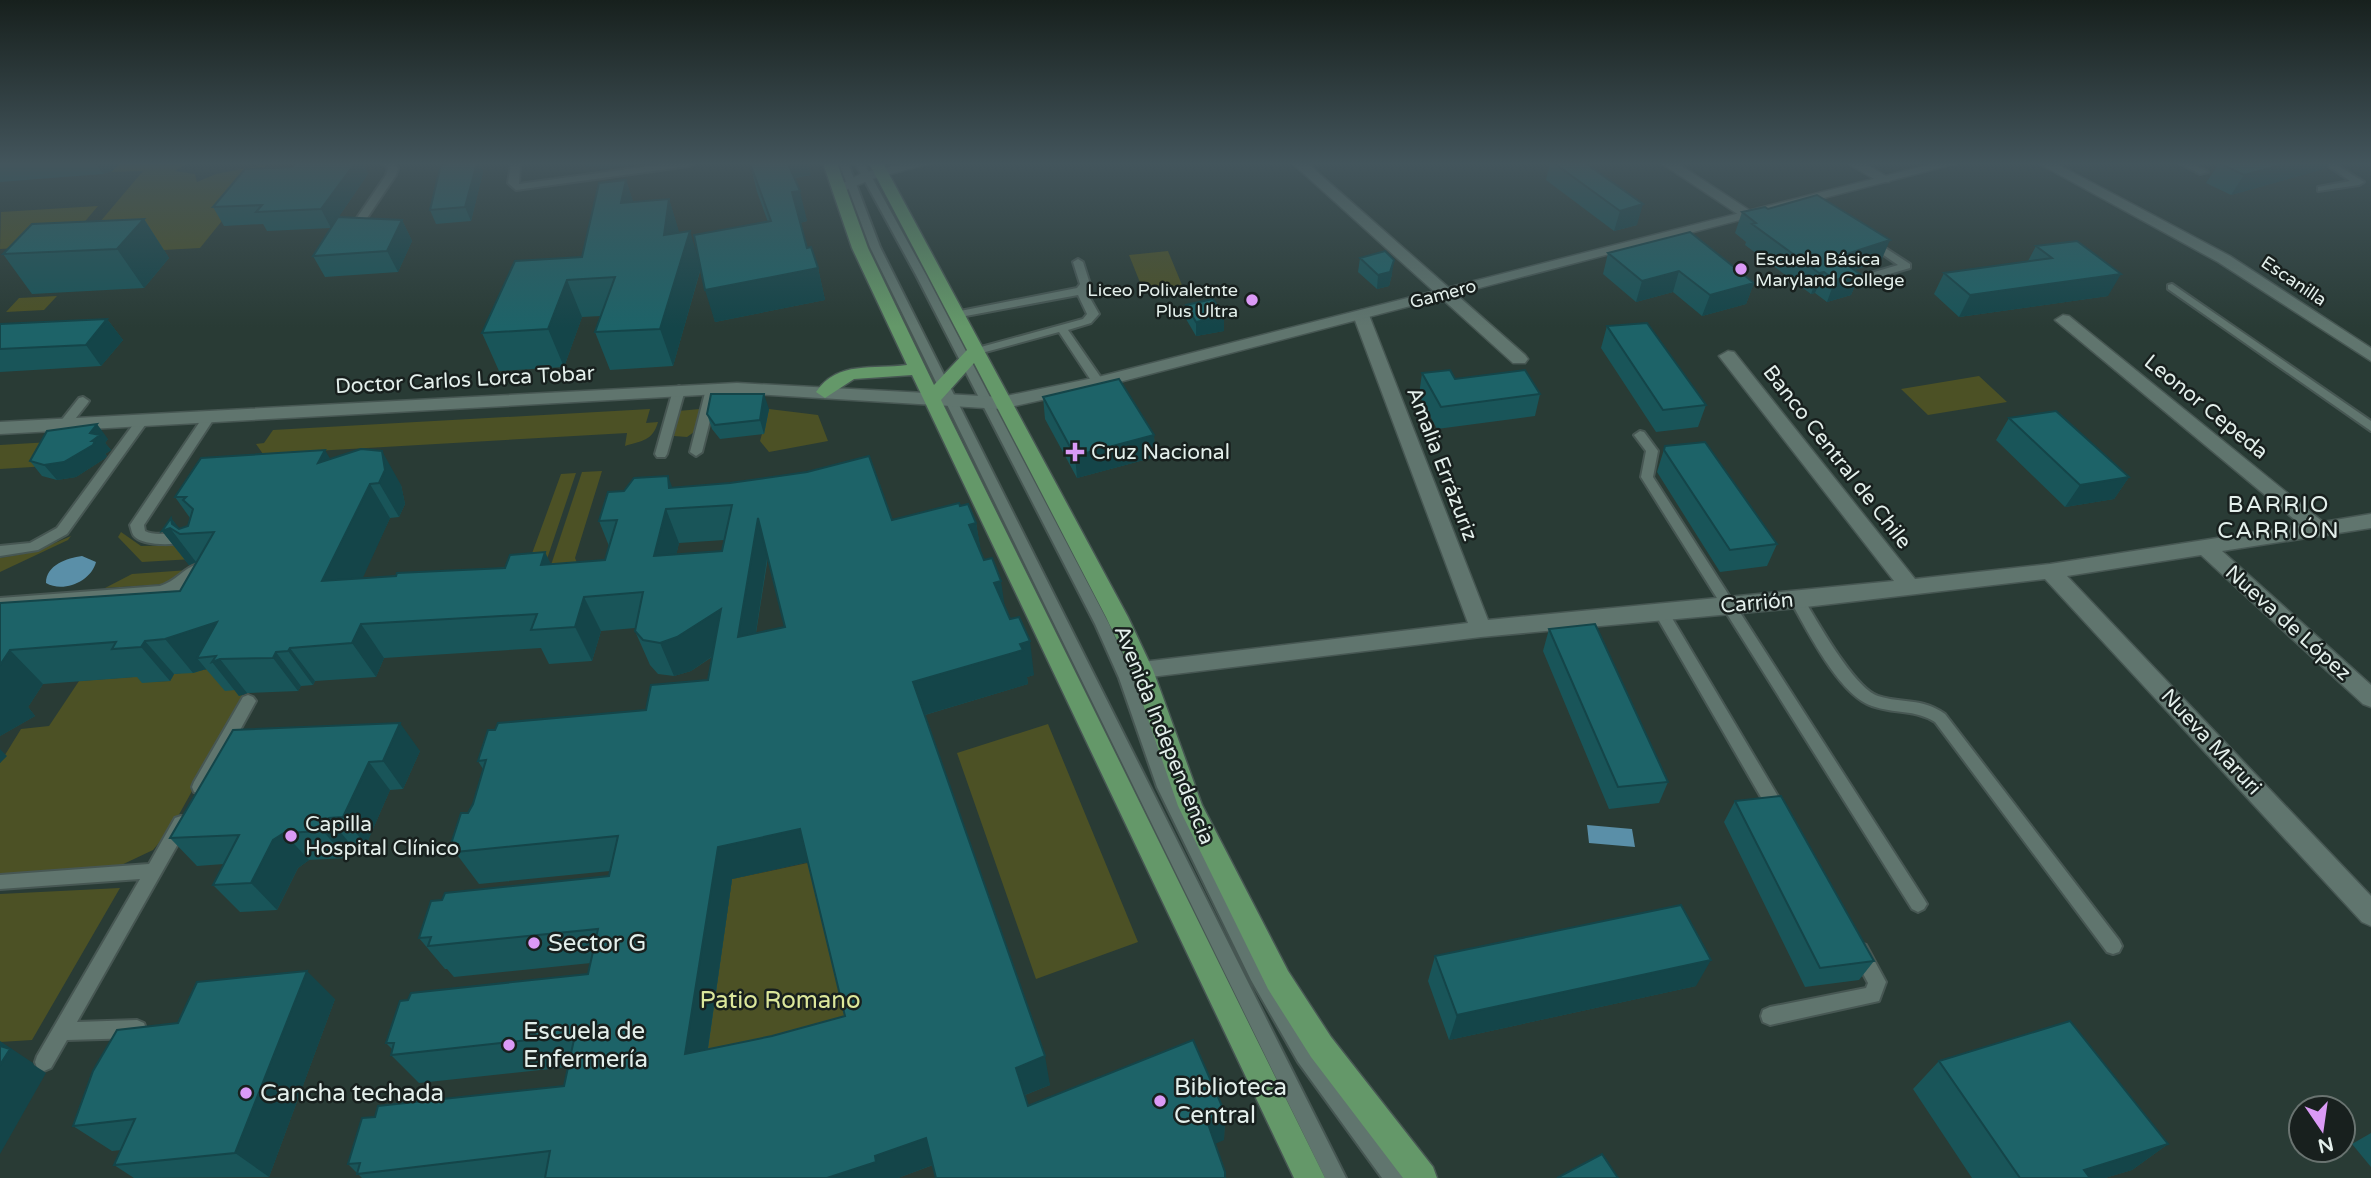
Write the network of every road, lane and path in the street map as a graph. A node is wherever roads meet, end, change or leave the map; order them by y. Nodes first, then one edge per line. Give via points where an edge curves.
1 (362, 218) edge
2 (853, 218) edge
3 (861, 218) edge
4 (895, 218) edge
5 (898, 218) edge
6 (1362, 218) edge
7 (1732, 218) edge
8 (2149, 218) edge
9 (353, 231) edge
10 (1857, 232) edge
11 (1078, 262) dead end
12 (1865, 278) dead end
13 (2172, 286) dead end
14 (1081, 291) junction
15 (1448, 292) junction
16 (955, 315) junction
17 (1361, 315) junction
18 (2063, 320) dead end
19 (1062, 329) junction
20 (1728, 356) dead end
21 (2371, 356) edge
22 (970, 358) junction
23 (1519, 359) dead end
24 (918, 368) junction
25 (1098, 382) junction
26 (712, 389) junction
27 (679, 390) junction
28 (825, 392) junction
29 (943, 396) junction
30 (83, 401) dead end
31 (994, 403) junction
32 (209, 417) junction
33 (142, 421) junction
34 (64, 425) junction
35 (2371, 427) edge
36 (0, 428) edge
37 (1640, 435) dead end
38 (696, 452) dead end
39 (661, 454) dead end
40 (2371, 521) edge
41 (2319, 529) junction
42 (200, 538) edge
43 (2205, 547) junction
44 (0, 551) edge
45 (197, 569) edge
46 (2050, 570) junction
47 (1910, 587) junction
48 (1797, 600) junction
49 (0, 603) edge
50 (1727, 606) junction
51 (1661, 612) junction
52 (1481, 629) junction
53 (1142, 670) junction
54 (2371, 698) edge
55 (248, 701) dead end
56 (1790, 831) edge
57 (153, 871) junction
58 (0, 882) edge
59 (1918, 904) dead end
60 (2371, 914) edge
61 (1850, 934) edge
62 (2113, 946) dead end
63 (1770, 1016) dead end
64 (137, 1028) edge
65 (61, 1031) junction
66 (44, 1062) dead end
67 (1310, 1178) edge
68 (1336, 1178) edge
69 (1394, 1178) edge
70 (1422, 1178) edge

1 - 9 lane
2 - 24 main road via 860,248
3 - 29 lane
4 - 22 lane
5 - 16 main road, Avenida Independencia
6 - 15 street
7 - 15 street, Gamero
8 - 21 street, Escanilla via 2224,258
10 - 12 lane via 1906,266
11 - 14 lane via 1086,284
13 - 35 lane
14 - 16 lane
14 - 19 lane via 1093,314 1087,321
15 - 17 street, Gamero
15 - 23 street
16 - 22 main road, Avenida Independencia
17 - 25 street, Gamero
17 - 52 street, Amalia Errázuriz
18 - 41 street, Leonor Cepeda
19 - 22 lane
19 - 25 lane
20 - 47 street, Banco Central de Chile
22 - 29 main road
22 - 31 main road, Avenida Independencia
24 - 28 main road via 898,374 843,375
24 - 29 main road
25 - 31 street, Gamero
26 - 27 street, Doctor Carlos Lorca Tobar
26 - 28 street, Doctor Carlos Lorca Tobar
26 - 38 lane
27 - 32 street, Doctor Carlos Lorca Tobar
27 - 39 lane
28 - 29 street, Doctor Carlos Lorca Tobar
29 - 31 street, Gamero
29 - 67 main road
29 - 68 lane
30 - 34 lane
31 - 53 main road, Avenida Independencia via 1088,562
31 - 69 lane via 1115,650 1165,787 1256,974 1305,1056
32 - 33 street, Doctor Carlos Lorca Tobar
32 - 42 lane via 137,530 149,539
33 - 34 street, Doctor Carlos Lorca Tobar
33 - 44 lane via 54,538 33,547
34 - 36 street, Doctor Carlos Lorca Tobar
37 - 50 lane via 1652,451 1647,477
40 - 41 street, Carrión
41 - 43 street, Carrión
43 - 46 street, Carrión
43 - 54 street, Nueva de López
45 - 49 lane via 179,585 161,591
46 - 47 street, Carrión
46 - 60 street, Nueva Maruri
47 - 48 street, Carrión
48 - 50 street, Carrión
48 - 62 lane via 1858,691 1876,701 1922,706 1940,718
50 - 51 street, Carrión
50 - 59 lane
51 - 52 street, Carrión
51 - 56 lane
52 - 53 street, Carrión
53 - 70 main road, Avenida Independencia via 1190,806 1278,980 1321,1046
55 - 57 lane
57 - 58 lane
57 - 65 lane
61 - 63 lane via 1877,982 1873,995
64 - 65 lane
65 - 66 lane

